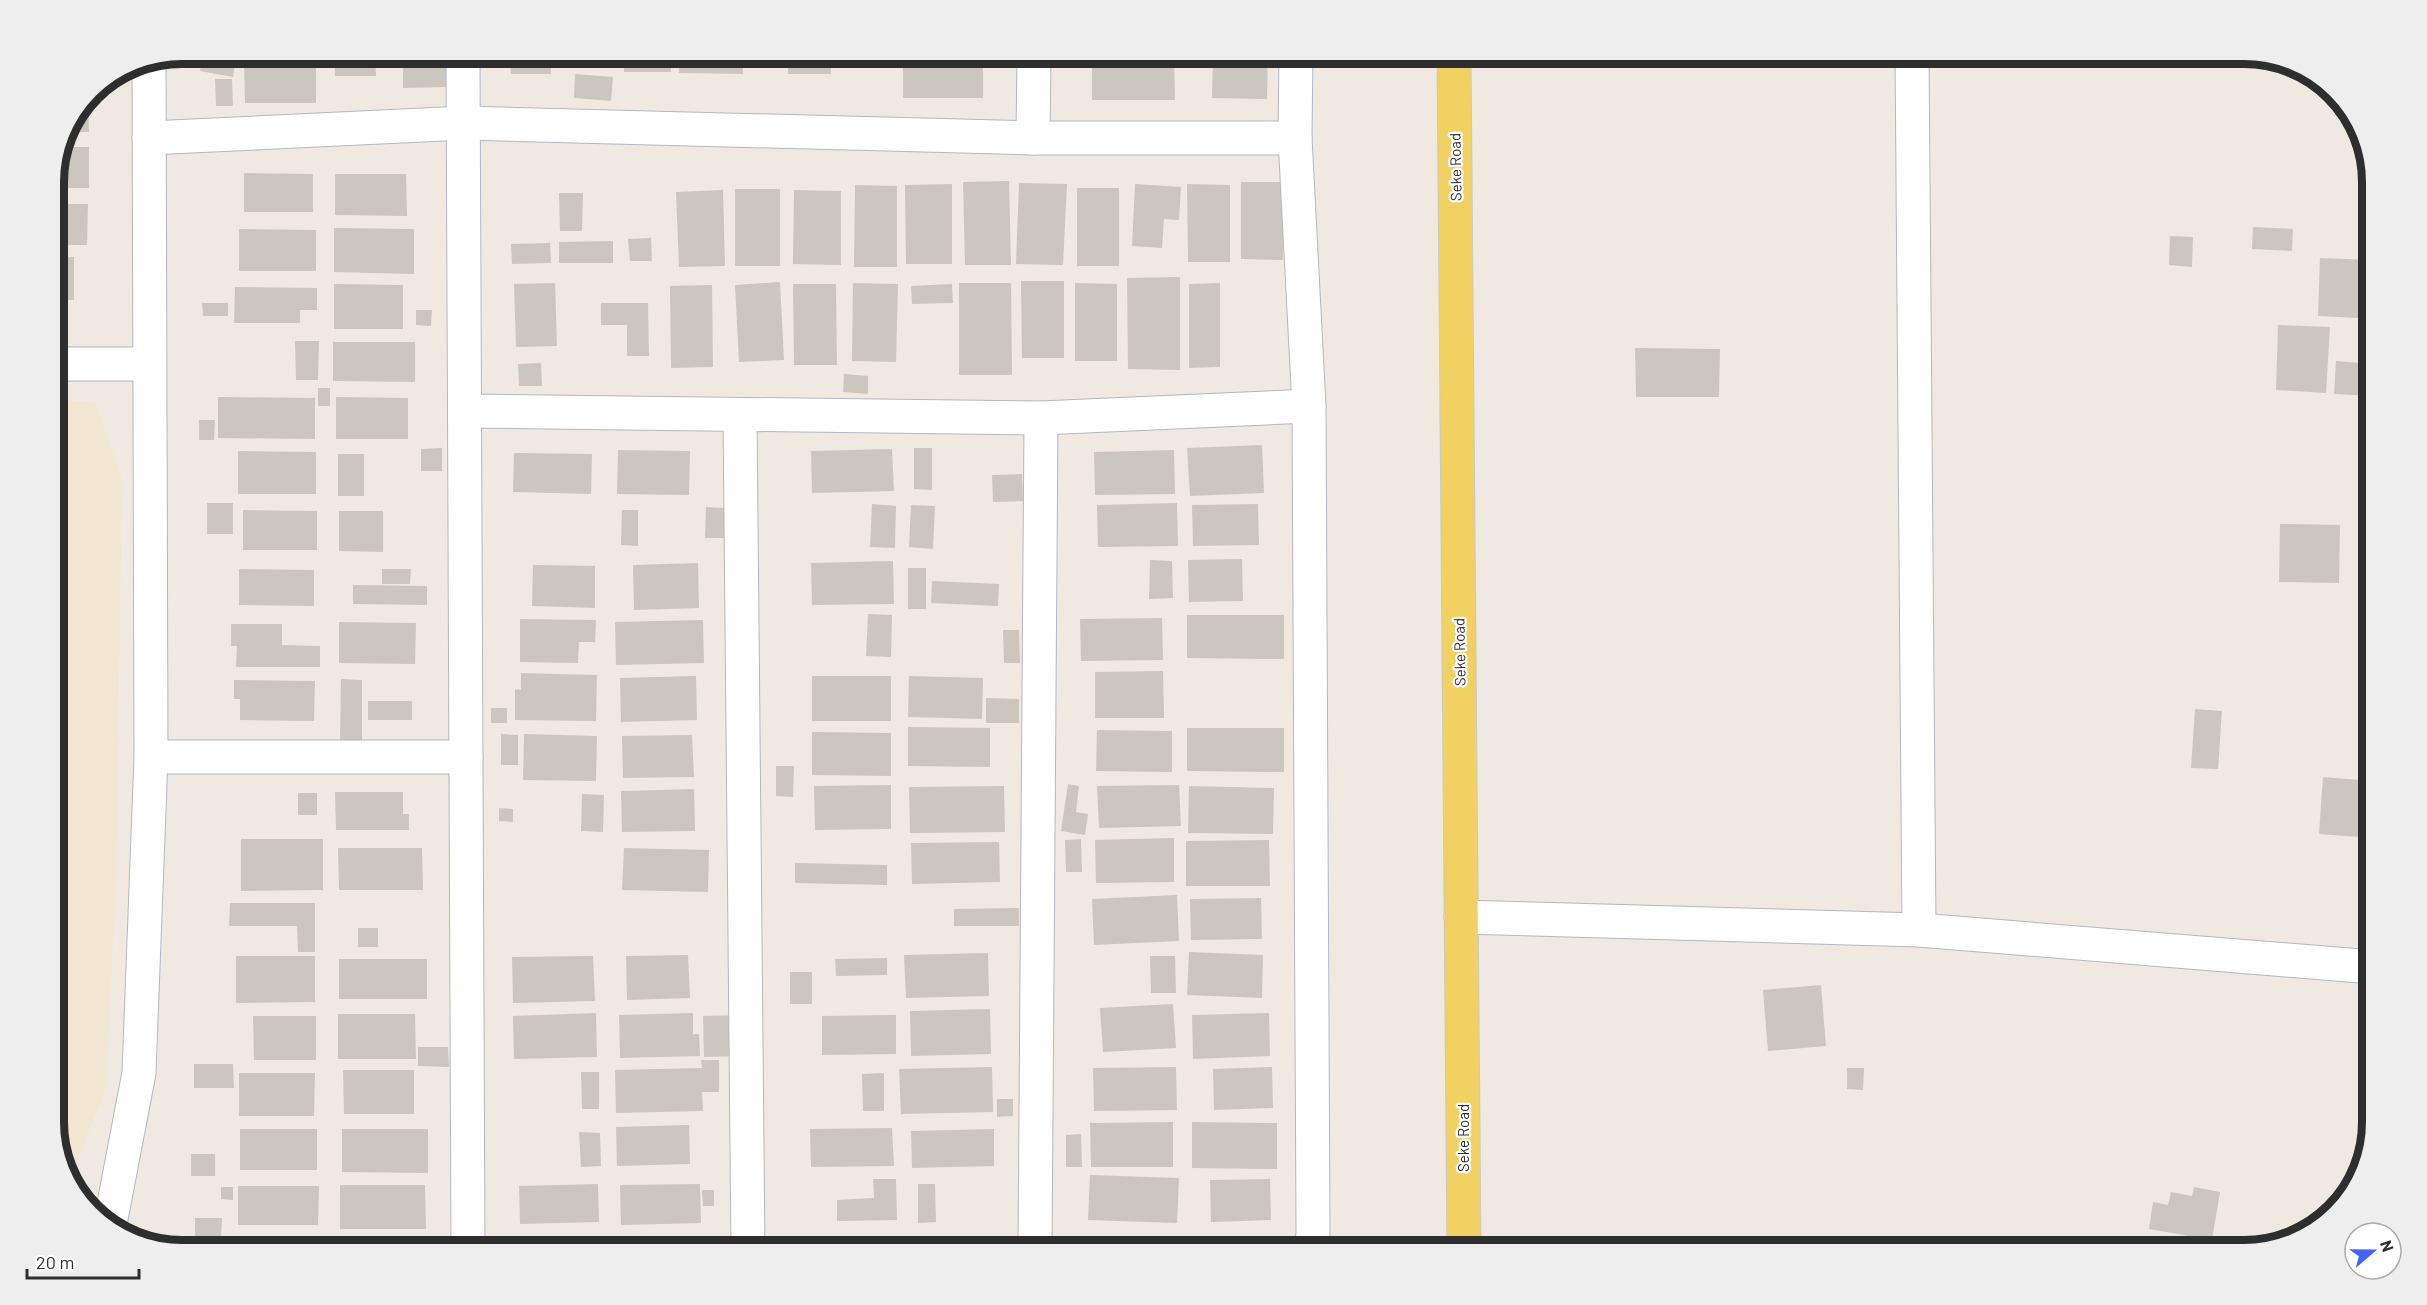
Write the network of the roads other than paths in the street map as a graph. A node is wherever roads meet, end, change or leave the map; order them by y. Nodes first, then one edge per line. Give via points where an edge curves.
1 (1296, 64) edge
2 (1454, 64) edge
3 (1912, 64) edge
4 (463, 65) edge
5 (1034, 65) edge
6 (148, 70) edge
7 (465, 123) junction
8 (149, 138) junction
9 (1033, 138) junction
10 (1294, 138) junction
11 (65, 364) edge
12 (149, 364) junction
13 (1309, 406) junction
14 (465, 411) junction
15 (740, 415) junction
16 (1041, 418) junction
17 (151, 757) junction
18 (466, 757) junction
19 (1461, 917) junction
20 (1919, 930) junction
21 (2362, 966) edge
22 (111, 1216) edge
23 (468, 1240) edge
24 (748, 1240) edge
25 (1035, 1240) edge
26 (1312, 1240) edge
27 (1464, 1240) edge

1 - 10 street
2 - 19 main road, Seke Road
3 - 20 street
4 - 7 street
5 - 9 street
6 - 8 street
7 - 8 street
7 - 9 street
7 - 14 street
8 - 12 street
9 - 10 street
10 - 13 street
11 - 12 street
12 - 17 street
13 - 16 street
13 - 26 street
14 - 15 street
14 - 18 street
15 - 16 street
15 - 24 street
16 - 25 street
17 - 18 street
17 - 22 street via 139,1073
18 - 23 street
19 - 20 street
19 - 27 main road, Seke Road
20 - 21 street

